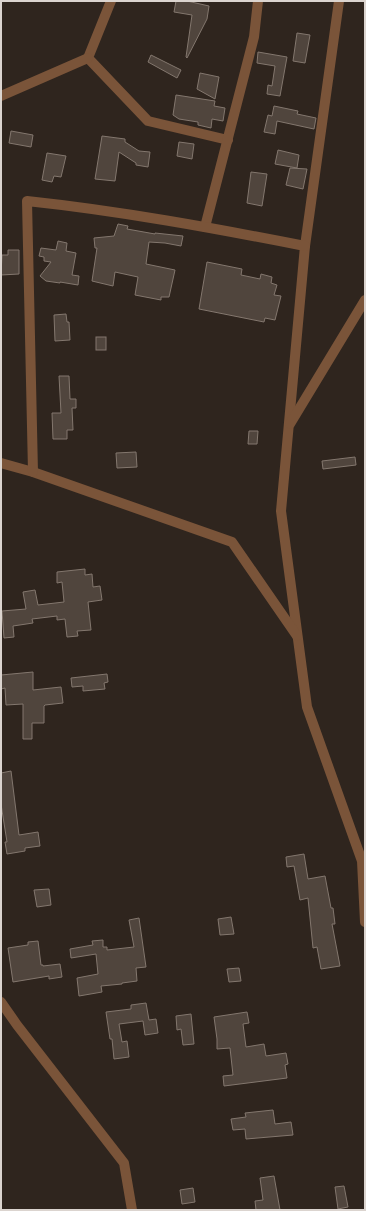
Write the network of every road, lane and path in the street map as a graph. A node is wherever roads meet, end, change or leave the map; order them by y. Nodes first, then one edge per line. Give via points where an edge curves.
1 (111, 1) edge
2 (258, 1) edge
3 (339, 1) edge
4 (88, 58) junction
5 (1, 96) edge
6 (228, 140) junction
7 (206, 227) junction
8 (305, 246) junction
9 (365, 300) edge
10 (288, 428) junction
11 (1, 463) edge
12 (33, 472) junction
13 (298, 638) junction
14 (365, 922) edge
15 (1, 1002) edge
16 (132, 1210) edge

1 - 4 street
2 - 6 street via 254,37
3 - 8 street
4 - 5 street
4 - 6 street via 148,121
6 - 7 street
7 - 8 street
7 - 12 street via 27,201
8 - 10 street
9 - 10 street
10 - 13 street via 281,511
11 - 12 street
12 - 13 street via 232,542
13 - 14 street via 307,707 362,861
15 - 16 street via 124,1163

